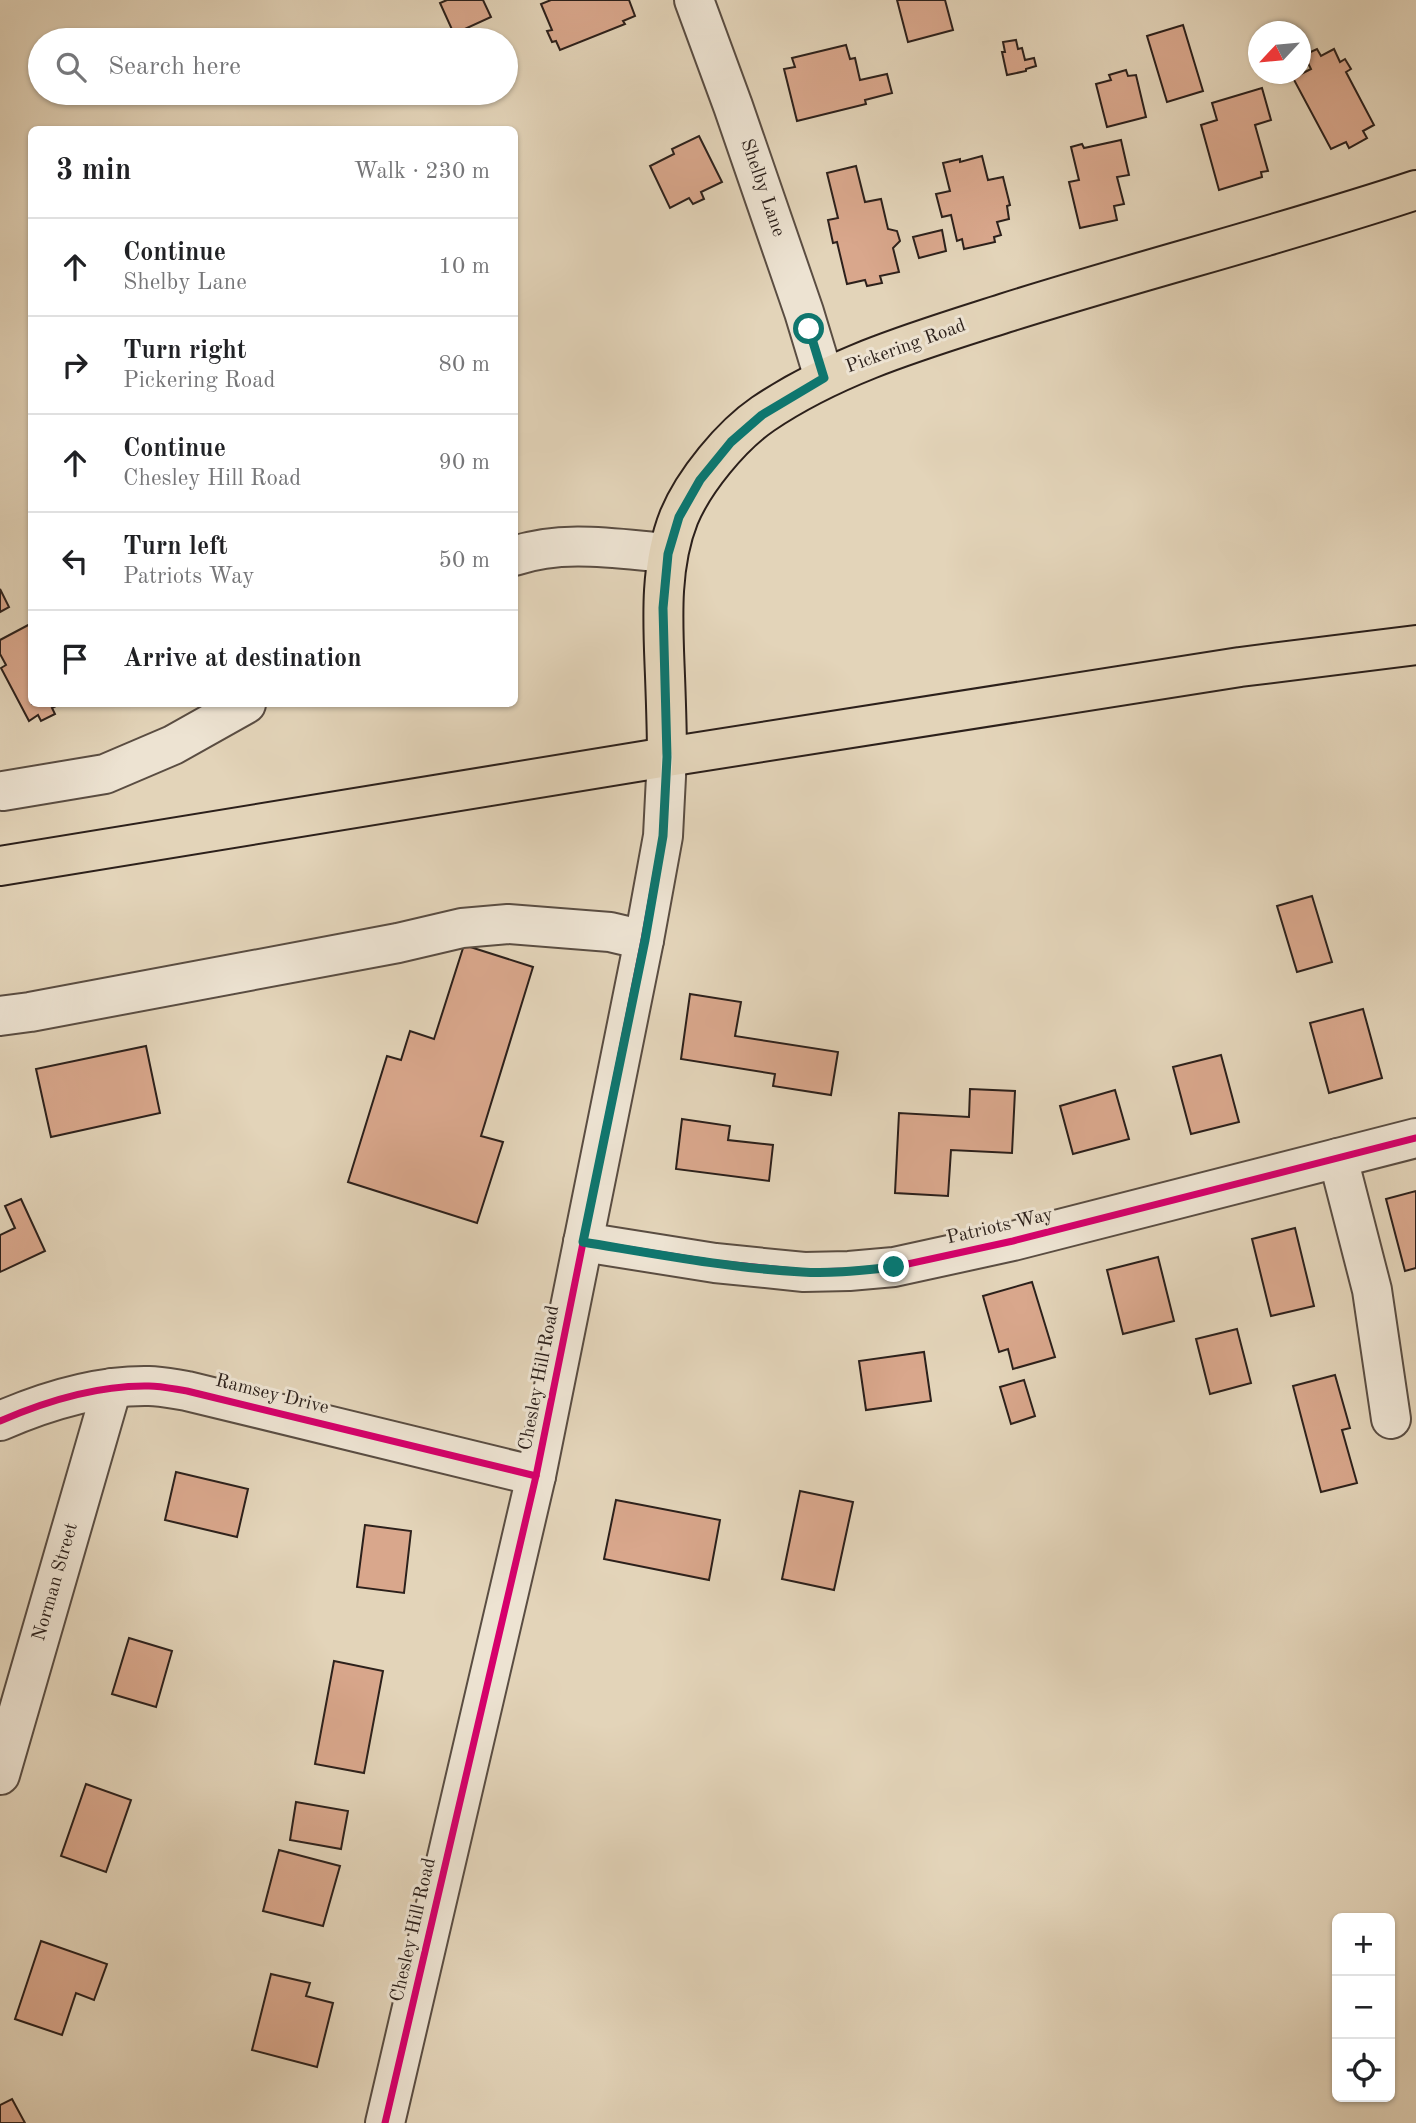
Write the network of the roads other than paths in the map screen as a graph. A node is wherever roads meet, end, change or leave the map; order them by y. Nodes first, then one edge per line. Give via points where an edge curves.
1 (694, 0) edge
2 (1416, 190) edge
3 (824, 378) junction
4 (668, 554) junction
5 (518, 555) edge
6 (1416, 645) edge
7 (241, 707) edge
8 (667, 757) junction
9 (3, 791) dead end
10 (0, 866) edge
11 (645, 940) junction
12 (0, 1016) edge
13 (1416, 1138) edge
14 (1338, 1158) junction
15 (583, 1242) junction
16 (112, 1388) junction
17 (1391, 1419) dead end
18 (0, 1421) edge
19 (536, 1476) junction
20 (0, 1776) edge
21 (385, 2123) edge

1 - 3 street, Shelby Lane
2 - 3 main road, Pickering Road via 951,330
3 - 4 main road, Pickering Road via 762,415 731,442 700,480 679,517
4 - 5 street via 587,546
4 - 8 main road, Pickering Road via 663,608
6 - 8 main road via 1241,667
7 - 9 street via 173,745 105,774
8 - 10 main road
8 - 11 street, Chesley Hill Road via 663,836
11 - 12 street via 610,932 509,924 462,928
11 - 15 street, Chesley Hill Road
13 - 14 street, Patriots Way
14 - 15 street, Patriots Way via 894,1267 804,1272 715,1264
14 - 17 street via 1372,1290
15 - 19 street, Chesley Hill Road
16 - 18 street, Ramsey Drive via 63,1398
16 - 19 street, Ramsey Drive via 150,1386 187,1391
16 - 20 street, Norman Street
19 - 21 street, Chesley Hill Road

